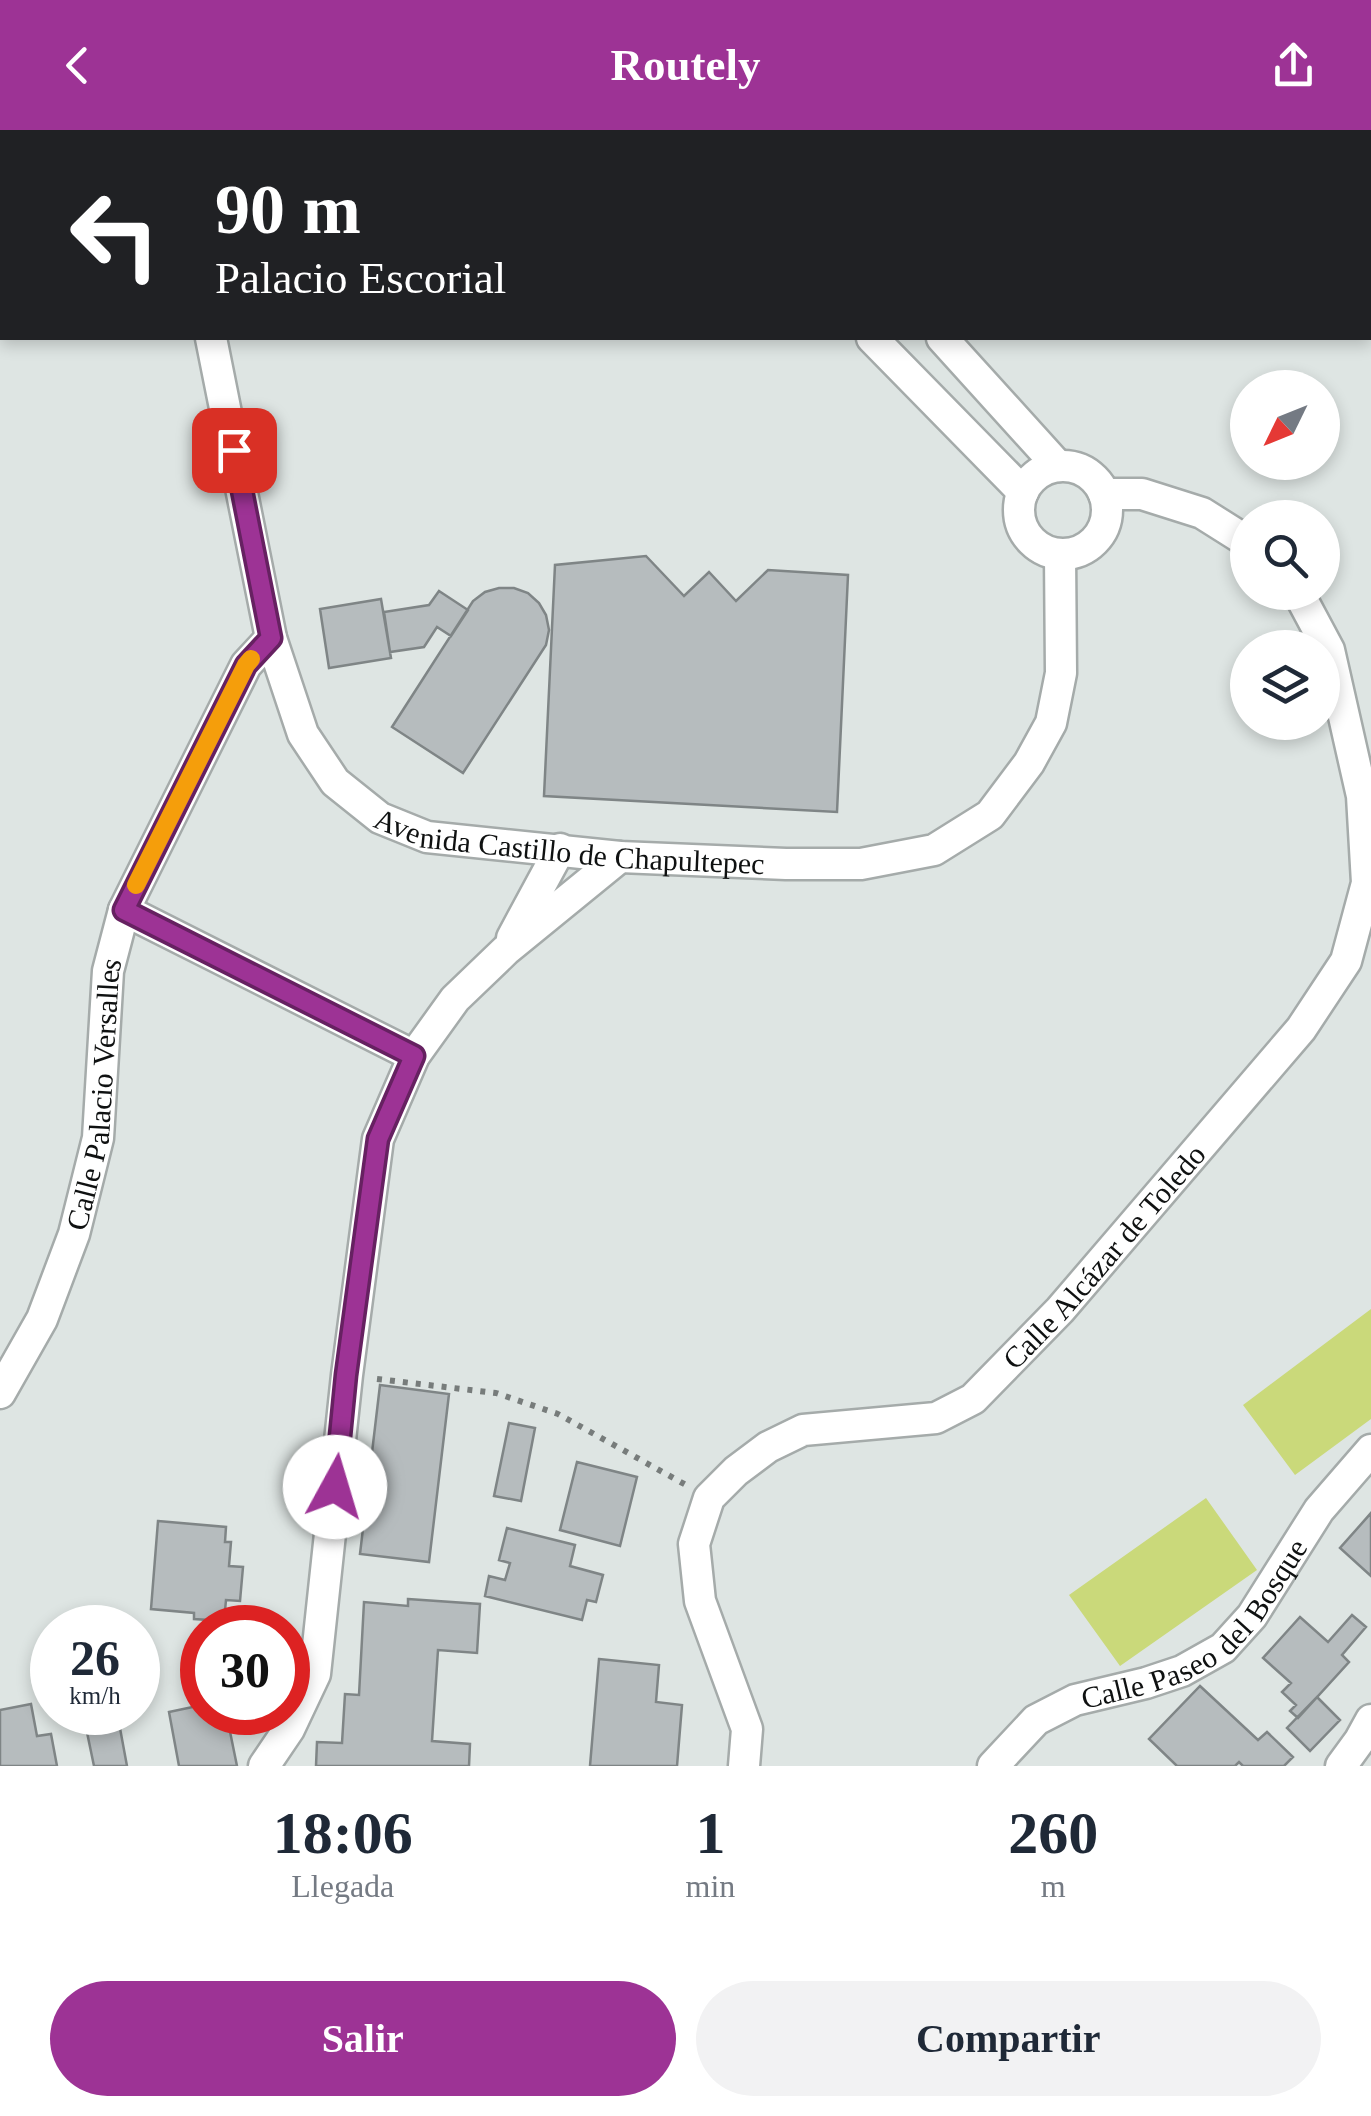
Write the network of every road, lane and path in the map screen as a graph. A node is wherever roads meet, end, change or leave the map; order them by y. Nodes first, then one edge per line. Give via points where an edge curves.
1 (211, 340) edge
2 (874, 340) edge
3 (944, 340) edge
4 (1058, 466) junction
5 (1023, 492) junction
6 (1104, 494) junction
7 (1230, 531) edge
8 (1060, 555) junction
9 (1308, 610) edge
10 (271, 638) junction
11 (560, 849) junction
12 (620, 857) junction
13 (124, 910) junction
14 (506, 950) junction
15 (414, 1056) junction
16 (346, 1375) junction
17 (0, 1393) edge
18 (1371, 1450) edge
19 (710, 1498) junction
20 (1371, 1720) edge
21 (264, 1766) edge
22 (744, 1766) edge
23 (992, 1766) edge
24 (1341, 1766) edge

1 - 10 street, Avenida Castillo de Chapultepec
2 - 5 street
3 - 4 street
4 - 5 street via 1036,475
4 - 6 street via 1082,470
5 - 8 street via 1019,507 1027,537
6 - 7 street via 1142,494 1202,513
6 - 8 street via 1108,510 1094,543
8 - 12 street, Avenida Castillo de Chapultepec via 1061,673 1050,724 990,815 934,850 861,864
9 - 19 street, Calle Alcázar de Toledo via 1330,650 1362,796 1367,883 1346,961 1301,1029 1060,1310 973,1399 936,1418 803,1430 736,1470
10 - 11 street, Avenida Castillo de Chapultepec via 304,734 335,782 380,818 428,837
10 - 13 street, Calle Palacio Versalles via 246,665
11 - 12 street, Avenida Castillo de Chapultepec
11 - 14 street
12 - 14 street
13 - 15 street
13 - 17 street, Calle Palacio Versalles via 108,971 98,1138 74,1234 42,1319
14 - 15 street via 455,999
15 - 16 street via 378,1139
16 - 19 path via 496,1393 558,1414
16 - 21 street via 315,1674 290,1730
18 - 23 street, Calle Paseo del Bosque via 1319,1510 1252,1616 1222,1648 1182,1671 1049,1713
19 - 22 street, Calle Alcázar de Toledo via 694,1544 700,1601 747,1728
20 - 24 street

